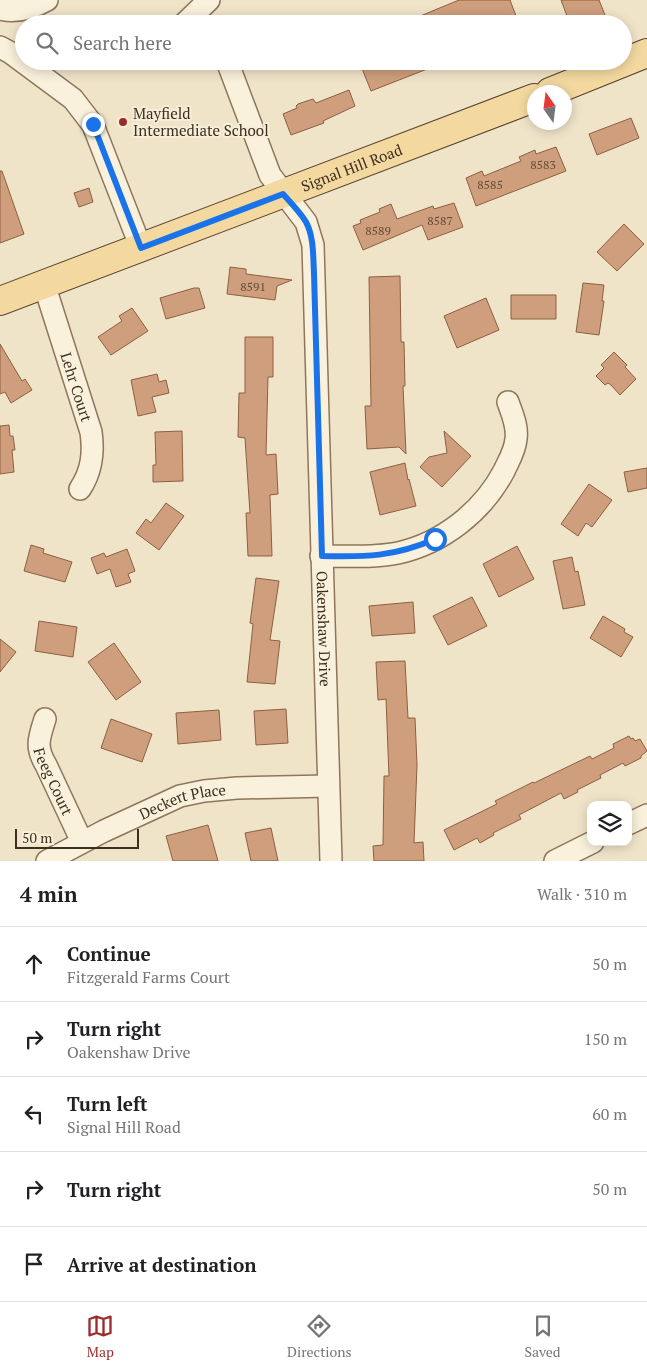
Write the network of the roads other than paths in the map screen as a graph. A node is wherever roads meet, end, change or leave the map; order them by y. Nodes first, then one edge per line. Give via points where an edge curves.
1 (47, 0) edge
2 (0, 9) edge
3 (0, 47) edge
4 (647, 53) edge
5 (15, 56) edge
6 (632, 59) edge
7 (34, 70) edge
8 (230, 70) edge
9 (605, 70) edge
10 (567, 85) edge
11 (527, 101) edge
12 (283, 194) junction
13 (141, 248) junction
14 (44, 284) junction
15 (0, 300) edge
16 (508, 402) dead end
17 (80, 490) dead end
18 (322, 556) junction
19 (45, 719) dead end
20 (328, 786) junction
21 (647, 815) edge
22 (632, 822) edge
23 (82, 842) junction
24 (587, 845) edge
25 (47, 861) edge
26 (331, 861) edge
27 (555, 861) edge

1 - 2 street via 24,10
3 - 5 street
4 - 6 main road
7 - 13 street via 73,98 93,124
8 - 12 street, Oakenshaw Drive via 267,168
9 - 10 main road
11 - 12 main road, Signal Hill Road
12 - 13 main road, Signal Hill Road
12 - 18 street, Oakenshaw Drive via 306,222 313,245
13 - 14 main road, Signal Hill Road
14 - 15 main road, Signal Hill Road
14 - 17 street, Lehr Court via 91,432 92,463
16 - 18 street via 517,438 514,452 497,484 472,514 435,539 398,553 369,557
18 - 20 street, Oakenshaw Drive
19 - 23 street, Feeg Court via 38,746 40,756
20 - 23 street, Deckert Place via 237,788 180,796
20 - 26 street, Oakenshaw Drive
21 - 22 street
23 - 25 street, Deckert Place
24 - 27 street

